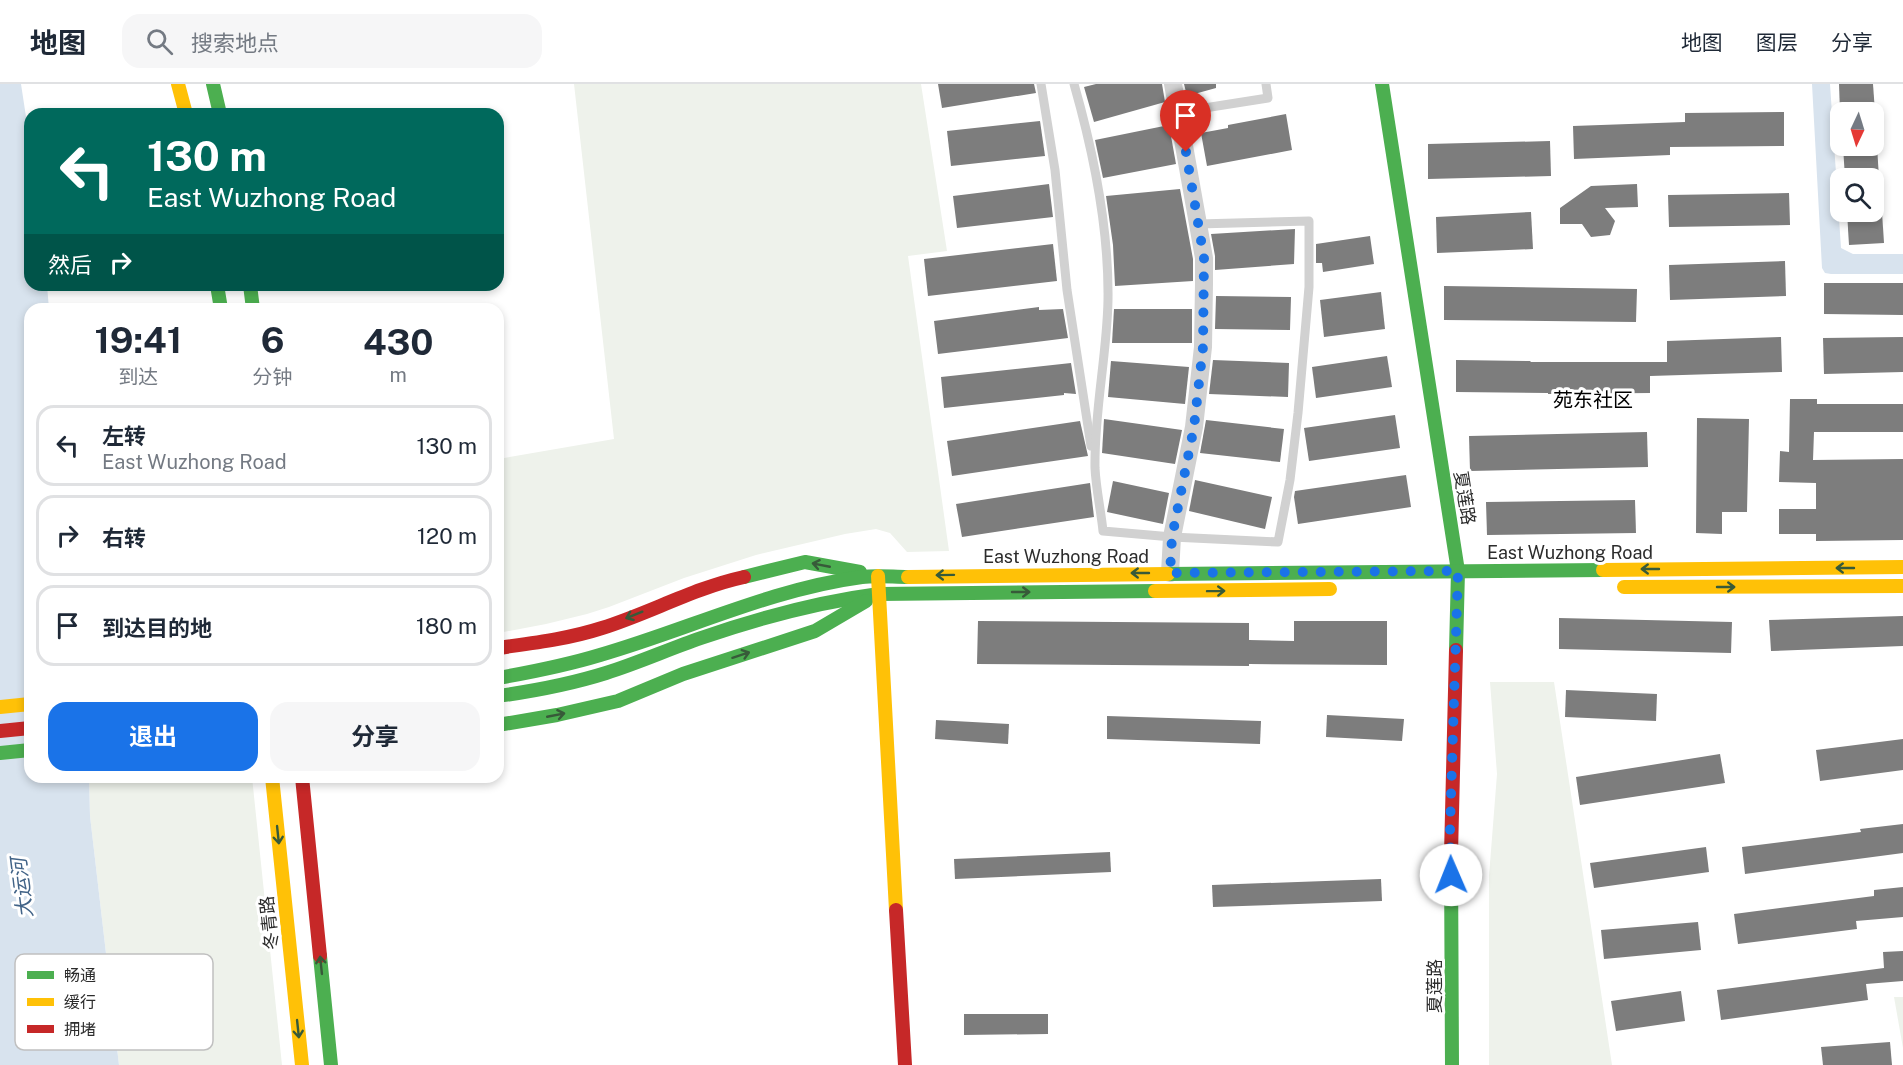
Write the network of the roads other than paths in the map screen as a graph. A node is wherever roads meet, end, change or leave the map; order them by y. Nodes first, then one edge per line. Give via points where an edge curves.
1 (178, 84) edge
2 (213, 84) edge
3 (1041, 84) edge
4 (1074, 84) edge
5 (1173, 84) edge
6 (1266, 84) edge
7 (1382, 84) edge
8 (184, 108) edge
9 (219, 108) edge
10 (1179, 112) junction
11 (1198, 224) junction
12 (1095, 469) junction
13 (1172, 537) junction
14 (1903, 567) edge
15 (1458, 571) junction
16 (1170, 573) junction
17 (878, 576) junction
18 (1903, 586) edge
19 (1610, 587) dead end
20 (1342, 589) dead end
21 (879, 594) junction
22 (504, 647) edge
23 (504, 677) edge
24 (504, 695) edge
25 (24, 705) edge
26 (0, 707) edge
27 (504, 724) edge
28 (24, 729) edge
29 (0, 731) edge
30 (24, 751) edge
31 (0, 753) edge
32 (273, 783) edge
33 (303, 783) edge
34 (302, 1065) edge
35 (331, 1065) edge
36 (905, 1065) edge
37 (1452, 1065) edge

1 - 8 main road
2 - 9 main road
3 - 12 lane
4 - 12 lane via 1087,131 1106,243 1108,299
5 - 10 street
6 - 10 lane via 1268,98
7 - 15 main road, 夏莲路
10 - 11 street
11 - 13 street via 1204,258 1203,347 1194,427
11 - 13 lane via 1309,221 1309,287 1290,480 1278,542
12 - 13 lane via 1103,531
13 - 16 street
14 -> 15 main road, East Wuzhong Road
15 - 16 main road, East Wuzhong Road
15 - 37 main road, 夏莲路 via 1450,828
16 -> 17 main road, East Wuzhong Road
17 - 21 main road
17 -> 22 main road via 805,562 685,595 602,628
17 - 23 main road via 844,579 695,621 601,655
19 -> 18 main road, East Wuzhong Road
21 -> 20 main road, East Wuzhong Road
21 - 24 main road, East Wuzhong Road via 839,599 735,627 606,672
27 -> 21 main road via 618,701 683,674 814,631
21 - 36 main road
25 - 26 main road
28 - 29 main road
30 - 31 main road
32 -> 34 main road, 冬青路
35 -> 33 main road

